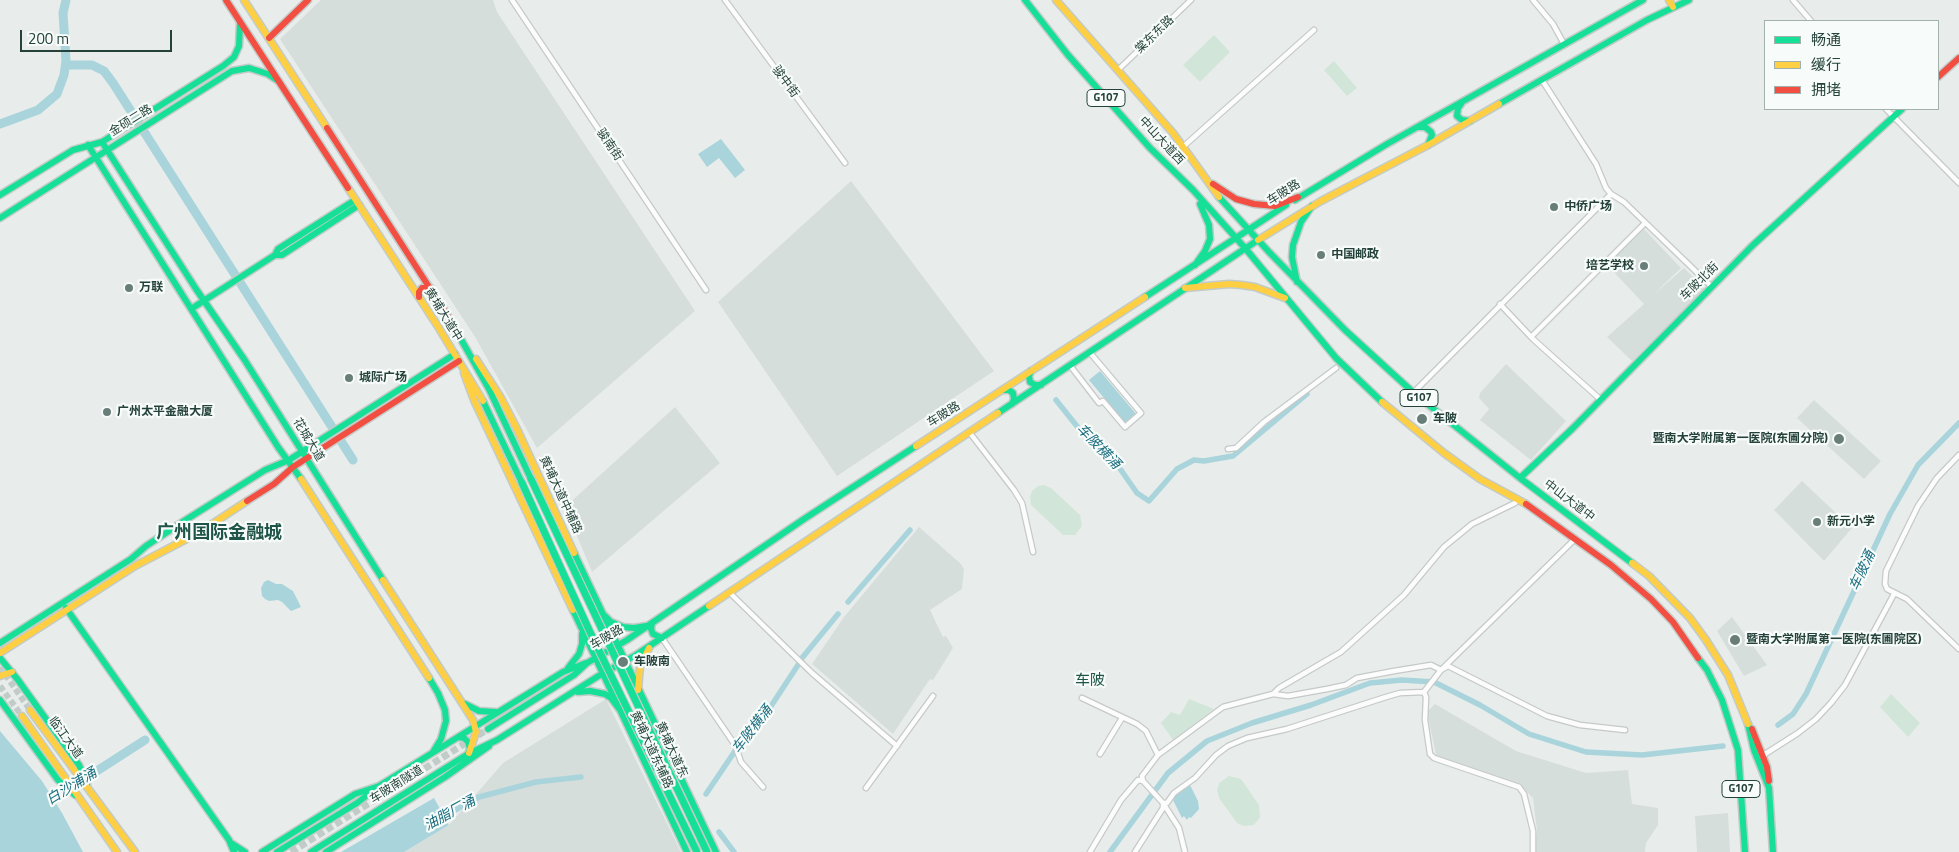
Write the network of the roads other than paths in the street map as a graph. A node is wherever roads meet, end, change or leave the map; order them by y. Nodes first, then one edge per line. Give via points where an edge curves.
1 (226, 0) edge
2 (244, 0) edge
3 (308, 0) edge
4 (512, 0) edge
5 (724, 0) edge
6 (1025, 0) edge
7 (1056, 0) edge
8 (1191, 0) edge
9 (1533, 0) edge
10 (1643, 0) edge
11 (1668, 0) edge
12 (1689, 0) edge
13 (1793, 0) edge
14 (1673, 7) junction
15 (1810, 20) edge
16 (240, 22) junction
17 (1314, 30) dead end
18 (269, 38) junction
19 (1564, 44) junction
20 (1959, 58) edge
21 (1118, 70) junction
22 (1939, 76) edge
23 (278, 80) junction
24 (1542, 80) junction
25 (1461, 103) junction
26 (1887, 110) edge
27 (1901, 110) edge
28 (1893, 116) junction
29 (1470, 121) junction
30 (1418, 127) junction
31 (102, 142) junction
32 (88, 145) junction
33 (1428, 145) junction
34 (1184, 146) junction
35 (107, 149) junction
36 (96, 158) junction
37 (845, 163) dead end
38 (1202, 172) junction
39 (1959, 183) edge
40 (1193, 190) junction
41 (1611, 194) junction
42 (0, 195) edge
43 (1298, 197) junction
44 (357, 202) junction
45 (1312, 206) junction
46 (1232, 210) junction
47 (0, 218) edge
48 (1219, 220) junction
49 (1645, 223) junction
50 (1248, 230) junction
51 (1236, 238) junction
52 (400, 240) junction
53 (1258, 240) junction
54 (387, 248) junction
55 (1245, 248) junction
56 (1278, 261) junction
57 (1265, 264) junction
58 (1195, 265) junction
59 (1297, 282) junction
60 (1712, 287) junction
61 (431, 288) junction
62 (1185, 288) junction
63 (706, 290) dead end
64 (419, 297) junction
65 (1288, 299) junction
66 (203, 301) junction
67 (1500, 304) junction
68 (191, 309) junction
69 (1531, 337) junction
70 (465, 343) junction
71 (1092, 355) dead end
72 (458, 361) junction
73 (1072, 368) dead end
74 (1336, 368) dead end
75 (1032, 371) junction
76 (1041, 385) junction
77 (1003, 390) junction
78 (1413, 393) junction
79 (1601, 400) junction
80 (1012, 404) junction
81 (970, 433) junction
82 (1228, 449) dead end
83 (302, 451) junction
84 (1959, 455) edge
85 (306, 459) junction
86 (289, 460) junction
87 (293, 467) junction
88 (1520, 478) junction
89 (1518, 498) junction
90 (1576, 539) junction
91 (1033, 552) dead end
92 (578, 561) junction
93 (554, 572) junction
94 (730, 593) junction
95 (1894, 594) junction
96 (596, 601) junction
97 (62, 603) junction
98 (67, 610) junction
99 (573, 612) junction
100 (601, 612) junction
101 (650, 624) junction
102 (581, 630) junction
103 (662, 638) junction
104 (0, 643) edge
105 (651, 645) junction
106 (617, 646) junction
107 (1959, 649) edge
108 (0, 654) edge
109 (0, 658) edge
110 (614, 658) joint
111 (595, 659) junction
112 (625, 662) junction
113 (587, 663) junction
114 (605, 663) joint
115 (1441, 670) junction
116 (12, 672) junction
117 (563, 672) junction
118 (602, 674) junction
119 (0, 676) edge
120 (638, 690) junction
121 (1424, 692) junction
122 (570, 694) junction
123 (1273, 694) junction
124 (933, 696) dead end
125 (1082, 698) dead end
126 (0, 700) edge
127 (462, 702) junction
128 (644, 703) junction
129 (30, 710) tunnel mouth
130 (499, 712) junction
131 (621, 713) junction
132 (22, 716) tunnel mouth
133 (1122, 718) junction
134 (1748, 722) junction
135 (476, 726) junction
136 (488, 729) tunnel mouth
137 (657, 730) junction
138 (1625, 730) dead end
139 (458, 737) junction
140 (497, 740) junction
141 (634, 740) junction
142 (897, 746) junction
143 (433, 752) junction
144 (468, 754) junction
145 (1100, 754) dead end
146 (1158, 755) junction
147 (1762, 756) junction
148 (76, 767) junction
149 (61, 778) junction
150 (1144, 781) junction
151 (379, 786) junction
152 (763, 787) dead end
153 (866, 788) dead end
154 (1769, 788) junction
155 (1163, 803) junction
156 (229, 840) junction
157 (117, 852) edge
158 (135, 852) edge
159 (234, 852) edge
160 (245, 852) edge
161 (262, 852) edge
162 (277, 852) edge
163 (311, 852) edge
164 (326, 852) edge
165 (687, 852) edge
166 (697, 852) edge
167 (708, 852) edge
168 (716, 852) edge
169 (1090, 852) edge
170 (1135, 852) edge
171 (1185, 852) edge
172 (1533, 852) edge
173 (1745, 852) edge
174 (1773, 852) edge

1 - 16 main road, 黄埔大道中
2 - 18 main road, 黄埔大道中
3 - 18 main road
4 - 63 street, 骏南街
5 - 37 street, 骏中街
6 - 40 main road, 中山大道西 / G107 via 1068,55 1150,148
7 - 21 main road, 中山大道西 / G107
8 - 21 street, 棠东东路
9 - 19 street via 1553,24
10 - 19 main road, 车陂路
11 - 14 main road
12 - 14 main road, 车陂路
13 - 15 street
14 - 24 main road, 车陂路
16 - 23 main road, 黄埔大道中
16 - 31 main road, 金硕二路 via 239,46 229,62
17 - 34 street
18 - 52 main road, 黄埔大道中
19 - 25 main road, 车陂路
20 - 22 main road
21 - 34 main road, 中山大道西 / G107
23 - 35 main road, 金硕二路 via 257,70 236,69
23 - 44 main road, 黄埔大道中
24 - 29 main road, 车陂路
24 - 41 street via 1596,164
25 - 29 main road via 1457,116
25 - 30 main road, 车陂路
26 - 28 street
27 - 28 main road, 车陂北街
28 - 39 street
28 - 60 main road, 车陂北街
29 - 33 main road, 车陂路
30 - 33 main road via 1425,127 1431,132
30 - 43 main road, 车陂路
31 - 32 main road, 金硕二路
31 - 35 main road, 花城大道
32 - 36 main road
32 - 42 main road, 金硕二路 via 69,152
33 - 45 main road, 车陂路
34 - 38 main road, 中山大道西 / G107
35 - 36 main road, 金硕二路
35 - 66 main road, 花城大道
36 - 47 main road, 金硕二路
36 - 68 main road
38 - 43 main road via 1228,194 1254,204 1275,206
38 - 46 main road, 中山大道西 / G107
40 - 48 main road, 中山大道西 / G107
40 - 58 main road via 1205,212 1210,232 1208,245
41 - 49 street
41 - 67 street
43 - 50 main road, 车陂路
44 - 54 main road, 黄埔大道中
44 - 66 main road via 278,249 275,255
45 - 53 main road, 车陂路
45 - 59 main road via 1292,244
46 - 48 main road via 1229,217
46 - 50 main road, 中山大道西 / G107
48 - 51 main road, 中山大道西 / G107
49 - 60 street
49 - 69 street
50 - 51 main road, 车陂路
50 - 53 main road, 中山大道中 / G107
51 - 55 main road, 中山大道西 / G107
51 - 58 main road, 车陂路
52 - 54 main road via 397,250
52 - 61 main road, 黄埔大道中
53 - 55 main road, 车陂路
53 - 56 main road, 中山大道中 / G107
54 - 64 main road, 黄埔大道中
55 - 57 main road, G107
55 - 62 main road, 车陂路
56 - 57 main road
56 - 59 main road, 中山大道中 / G107
57 - 65 main road
58 - 75 main road, 车陂路
59 - 78 main road, 中山大道中 / G107
60 - 79 main road, 车陂北街
61 - 64 main road via 422,288
61 - 70 main road, 黄埔大道中
62 - 65 main road via 1242,285
62 - 76 main road, 车陂路
64 - 72 main road, 黄埔大道中
65 - 89 main road, G107 via 1346,369 1397,416 1475,475
66 - 68 main road
66 - 83 main road, 花城大道
67 - 69 street
67 - 78 street
68 - 86 main road
69 - 79 street
70 - 92 main road, 黄埔大道中辅路 via 510,415
70 - 110 main road, 黄埔大道中, bridge
71 - 73 street via 1141,412 1125,427 1103,401 1099,403
72 - 83 main road
72 - 85 main road
72 - 93 main road
72 - 114 main road, 黄埔大道中, bridge via 488,409
74 - 82 street via 1264,422 1236,448
75 - 76 main road via 1030,382
75 - 77 main road, 车陂路
76 - 80 main road, 车陂路
77 - 80 main road via 1013,393
77 - 101 main road, 车陂路
78 - 88 main road, 中山大道中 / G107
79 - 88 main road, 车陂北街
80 - 81 main road, 车陂路
81 - 91 street via 1022,503
81 - 94 main road, 车陂路
83 - 85 main road, 花城大道
83 - 86 main road
84 - 95 street via 1937,478 1918,506 1886,571 1885,584
85 - 87 main road
85 - 127 main road, 花城大道
86 - 87 main road
86 - 97 main road via 258,474
87 - 98 main road via 274,484 200,532 137,565
87 - 143 main road via 441,699 446,721
88 - 134 main road, 中山大道中 / G107 via 1634,564 1674,600 1700,630 1734,688
89 - 90 main road, G107
89 - 123 street via 1515,503 1472,524 1444,547 1404,595 1341,652
90 - 115 street
90 - 173 main road, G107 via 1651,599 1686,639 1707,670 1724,705 1738,750
92 - 93 main road via 568,573
92 - 96 main road, 黄埔大道中辅路
93 - 99 main road
94 - 103 main road, 车陂路
94 - 142 street via 812,673
95 - 107 street via 1907,599
95 - 147 street via 1845,685 1831,703 1798,733
96 - 99 main road via 587,613
96 - 100 main road, 黄埔大道中辅路
97 - 98 main road
97 - 104 main road
98 - 108 main road
98 - 156 main road
99 - 102 main road
100 - 101 main road via 622,627
100 - 106 main road, 黄埔大道中辅路
101 - 103 main road via 653,634
101 - 106 main road, 车陂路
102 - 111 main road
102 - 117 main road via 579,654
103 - 105 main road, 车陂路
103 - 152 street via 735,745 741,762
105 - 112 main road, 车陂路
105 - 120 main road via 640,666
106 - 111 main road, 车陂路
106 - 112 main road, 黄埔大道中辅路
109 - 116 main road
110 - 167 main road, 黄埔大道东, bridge
111 - 113 main road, 车陂路
111 - 118 main road, 黄埔大道东辅路
112 - 118 main road, 车陂路
112 - 120 main road, 黄埔大道东辅路
113 - 117 main road, 车陂路
113 - 136 main road via 574,675
114 - 166 main road, 黄埔大道东, bridge
115 - 121 street
115 - 123 street via 1431,666 1394,671 1357,678 1346,685 1327,689 1288,696
115 - 138 street via 1448,666 1547,716 1580,725
116 - 119 main road
116 - 148 main road
117 - 130 main road, 车陂路
118 - 122 main road, 车陂路
118 - 131 main road, 黄埔大道东辅路
120 - 128 main road, 黄埔大道东辅路
121 - 155 street via 1386,697 1228,746 1167,803
121 - 172 street via 1430,754 1519,787 1524,794 1533,831
122 - 131 main road via 598,692 610,698
122 - 140 main road, 车陂路
123 - 146 street via 1223,706
124 - 142 street
125 - 133 street
126 - 149 main road
127 - 130 main road via 479,711
127 - 135 main road, 花城大道
128 - 131 main road via 630,704
128 - 137 main road, 黄埔大道东辅路
129 - 148 main road, 临江大道
130 - 135 main road, 车陂路
131 - 141 main road, 黄埔大道东辅路
132 - 149 main road, 临江大道
133 - 145 street
133 - 146 street via 1146,731
134 - 147 main road
134 - 154 main road, 中山大道中 via 1754,750
135 - 139 main road, 车陂路
135 - 144 main road
137 - 141 main road via 644,729
137 - 168 main road, 黄埔大道东辅路
139 - 143 main road, 车陂路
139 - 144 main road via 468,742
140 - 144 main road, 车陂南隧道
140 - 164 main road, 车陂路 via 455,771
141 - 165 main road, 黄埔大道东辅路
142 - 153 street
143 - 151 main road, 车陂路
144 - 163 main road, 车陂南隧道
146 - 150 street via 1142,776
147 - 154 main road via 1767,767
148 - 158 main road
149 - 157 main road
150 - 155 street
150 - 169 street via 1138,780 1121,800
151 - 161 main road, 车陂路 via 355,794
151 - 162 main road
154 - 174 main road, 中山大道中
155 - 170 street
155 - 171 street via 1179,828
156 - 159 main road
156 - 160 main road

